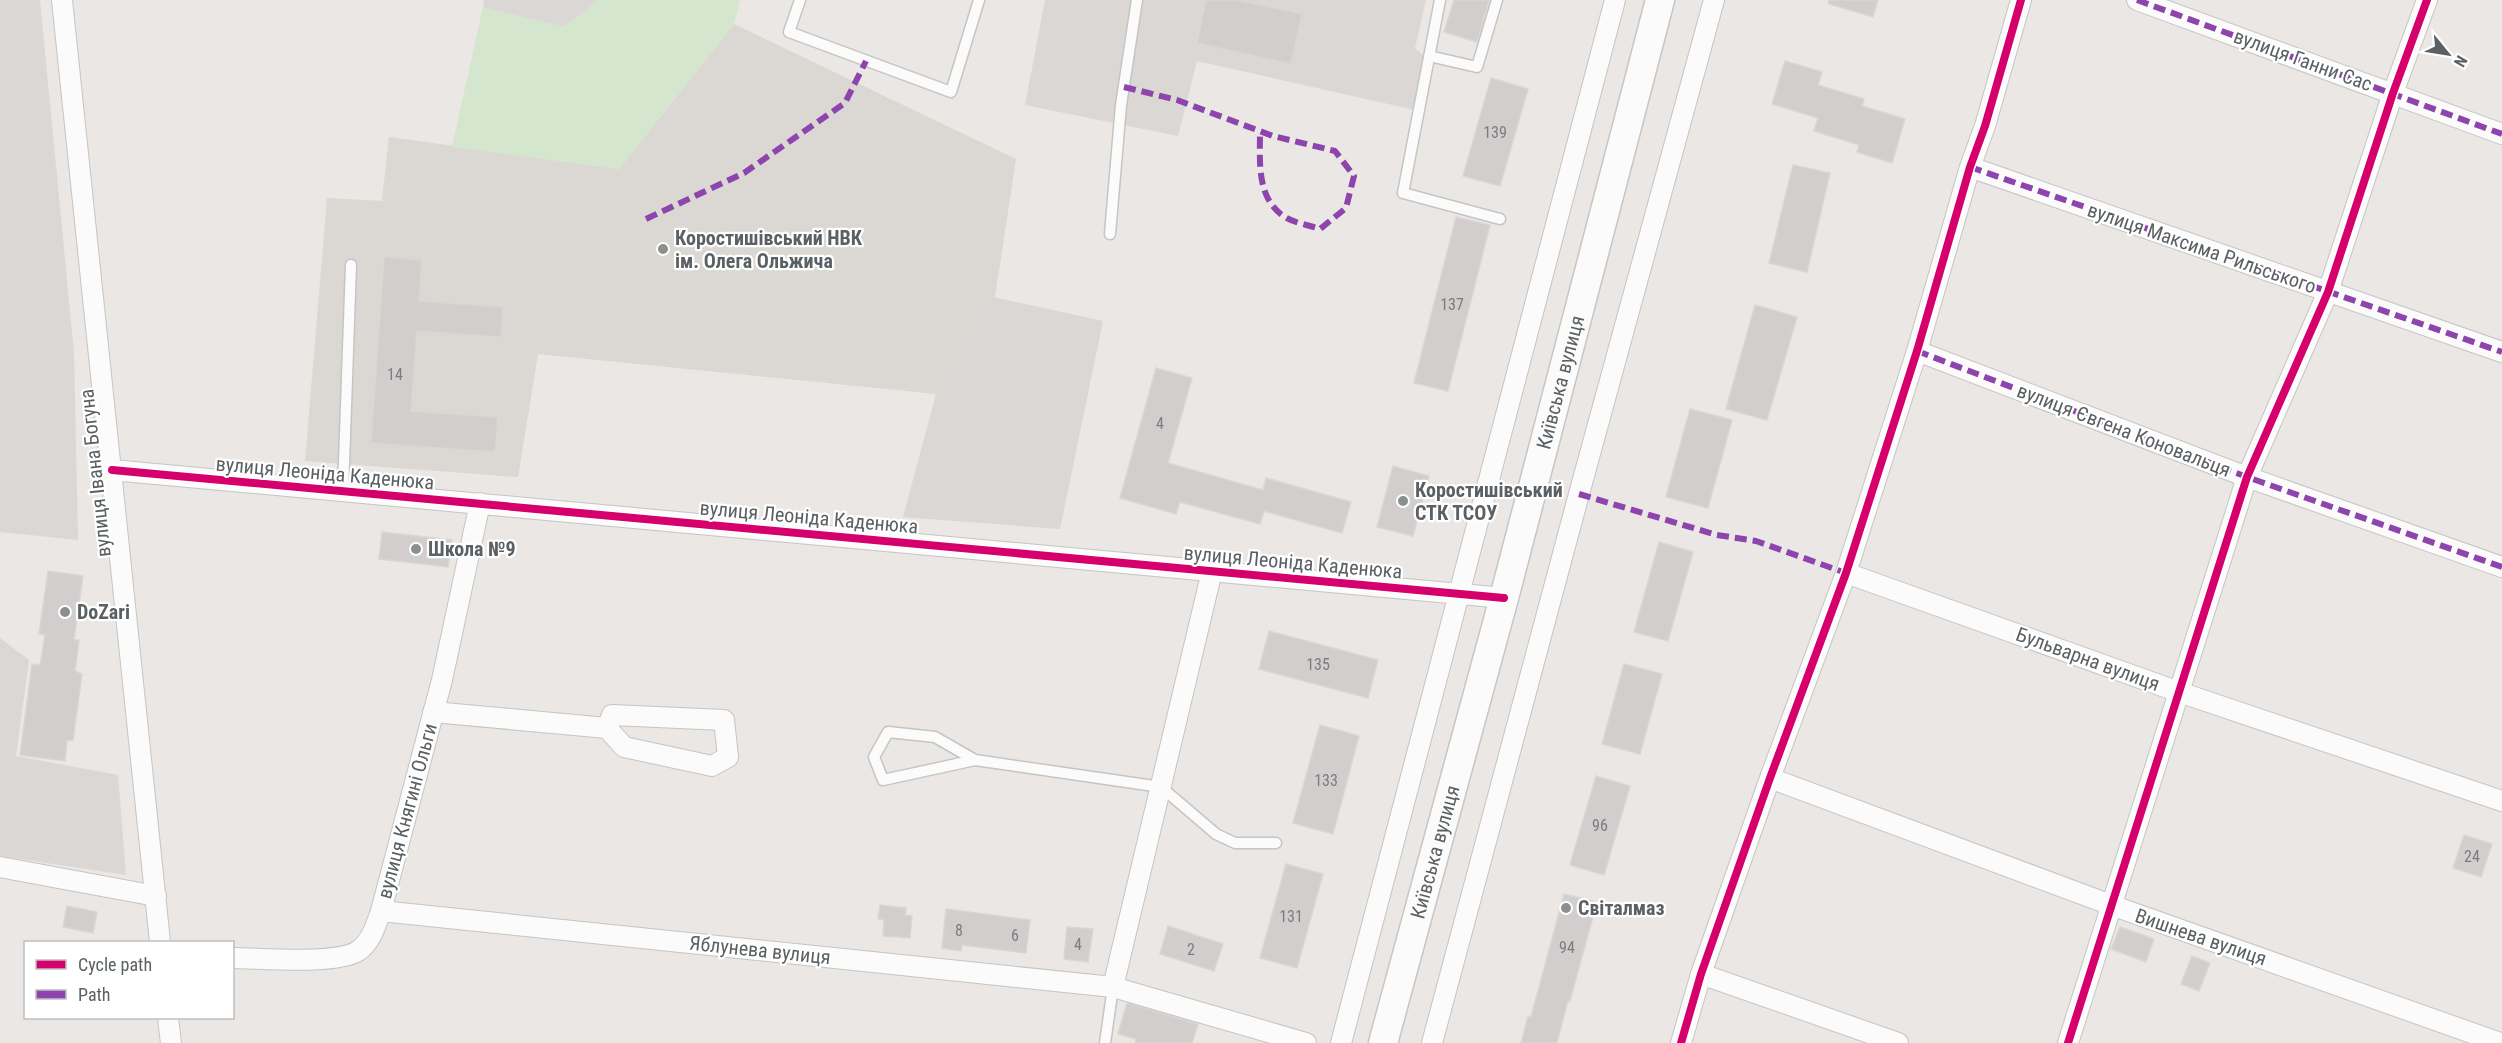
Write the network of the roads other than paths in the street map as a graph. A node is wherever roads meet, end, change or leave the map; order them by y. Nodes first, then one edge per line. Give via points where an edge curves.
1 (62, 0) edge
2 (800, 0) edge
3 (979, 0) edge
4 (1137, 0) edge
5 (1440, 0) edge
6 (1497, 0) edge
7 (1615, 0) edge
8 (1660, 0) edge
9 (1714, 0) edge
10 (2021, 0) edge
11 (2137, 0) edge
12 (2427, 0) edge
13 (1429, 56) junction
14 (2393, 93) junction
15 (2502, 134) edge
16 (1970, 167) junction
17 (1500, 219) dead end
18 (1110, 234) dead end
19 (351, 265) dead end
20 (2328, 292) junction
21 (1917, 351) junction
22 (2502, 352) edge
23 (111, 470) junction
24 (2247, 477) junction
25 (343, 491) junction
26 (480, 503) junction
27 (2502, 567) edge
28 (1212, 571) junction
29 (1846, 573) junction
30 (1458, 594) junction
31 (1504, 598) junction
32 (2179, 692) junction
33 (433, 712) junction
34 (607, 728) junction
35 (975, 760) junction
36 (1770, 778) junction
37 (1161, 787) junction
38 (2502, 801) edge
39 (1276, 843) dead end
40 (0, 867) edge
41 (156, 896) junction
42 (2111, 905) junction
43 (381, 911) junction
44 (160, 941) edge
45 (234, 958) edge
46 (1701, 974) junction
47 (1113, 987) junction
48 (168, 1019) edge
49 (171, 1043) edge
50 (1105, 1043) edge
51 (1306, 1043) edge
52 (1341, 1043) edge
53 (1383, 1043) edge
54 (1432, 1043) edge
55 (1681, 1043) edge
56 (1898, 1043) edge
57 (2068, 1043) edge
58 (2500, 1043) edge

1 - 23 street, вулиця Івана Богуна
2 - 3 lane via 789,32 951,92
4 - 18 lane via 1121,105
5 - 13 lane
6 - 13 lane via 1478,67
7 - 30 street
8 - 31 main road, Київська вулиця
9 - 54 street
10 - 16 street
11 - 14 street, вулиця Ганни Сас
12 - 14 street
13 - 17 lane via 1403,193
14 - 15 street, вулиця Ганни Сас
14 - 20 street
16 - 20 street, вулиця Максима Рильського
16 - 21 street
19 - 25 lane
20 - 22 street, вулиця Максима Рильського
20 - 24 street
21 - 24 street, вулиця Євгена Коновальця
21 - 29 street
23 - 25 street, вулиця Леоніда Каденюка
23 - 41 street, вулиця Івана Богуна
24 - 27 street, вулиця Євгена Коновальця
24 - 32 street
25 - 26 street, вулиця Леоніда Каденюка
26 - 28 street, вулиця Леоніда Каденюка
26 - 33 street, вулиця Княгині Ольги
28 - 30 street, вулиця Леоніда Каденюка
28 - 37 street
29 - 32 street, Бульварна вулиця
29 - 36 street
30 - 31 street, вулиця Леоніда Каденюка
30 - 52 street
31 - 53 main road, Київська вулиця
32 - 38 street, Бульварна вулиця
32 - 42 street
33 - 34 street, вулиця Княгині Ольги
33 - 43 street, вулиця Княгині Ольги
34 - 34 street via 624,747 712,766 728,757 724,720 612,715
35 - 35 lane via 882,780 874,757 888,732 934,737
35 - 37 lane
36 - 42 street, Вишнева вулиця
36 - 46 street
37 - 39 lane via 1216,834 1235,843
37 - 47 street
40 - 41 street
41 - 44 street, вулиця Івана Богуна
42 - 57 street
42 - 58 street, Вишнева вулиця
43 - 45 street via 372,934 358,951 336,958
43 - 47 street, Яблунева вулиця
46 - 55 street
46 - 56 street
47 - 50 lane
47 - 51 street, Яблунева вулиця
48 - 49 street

